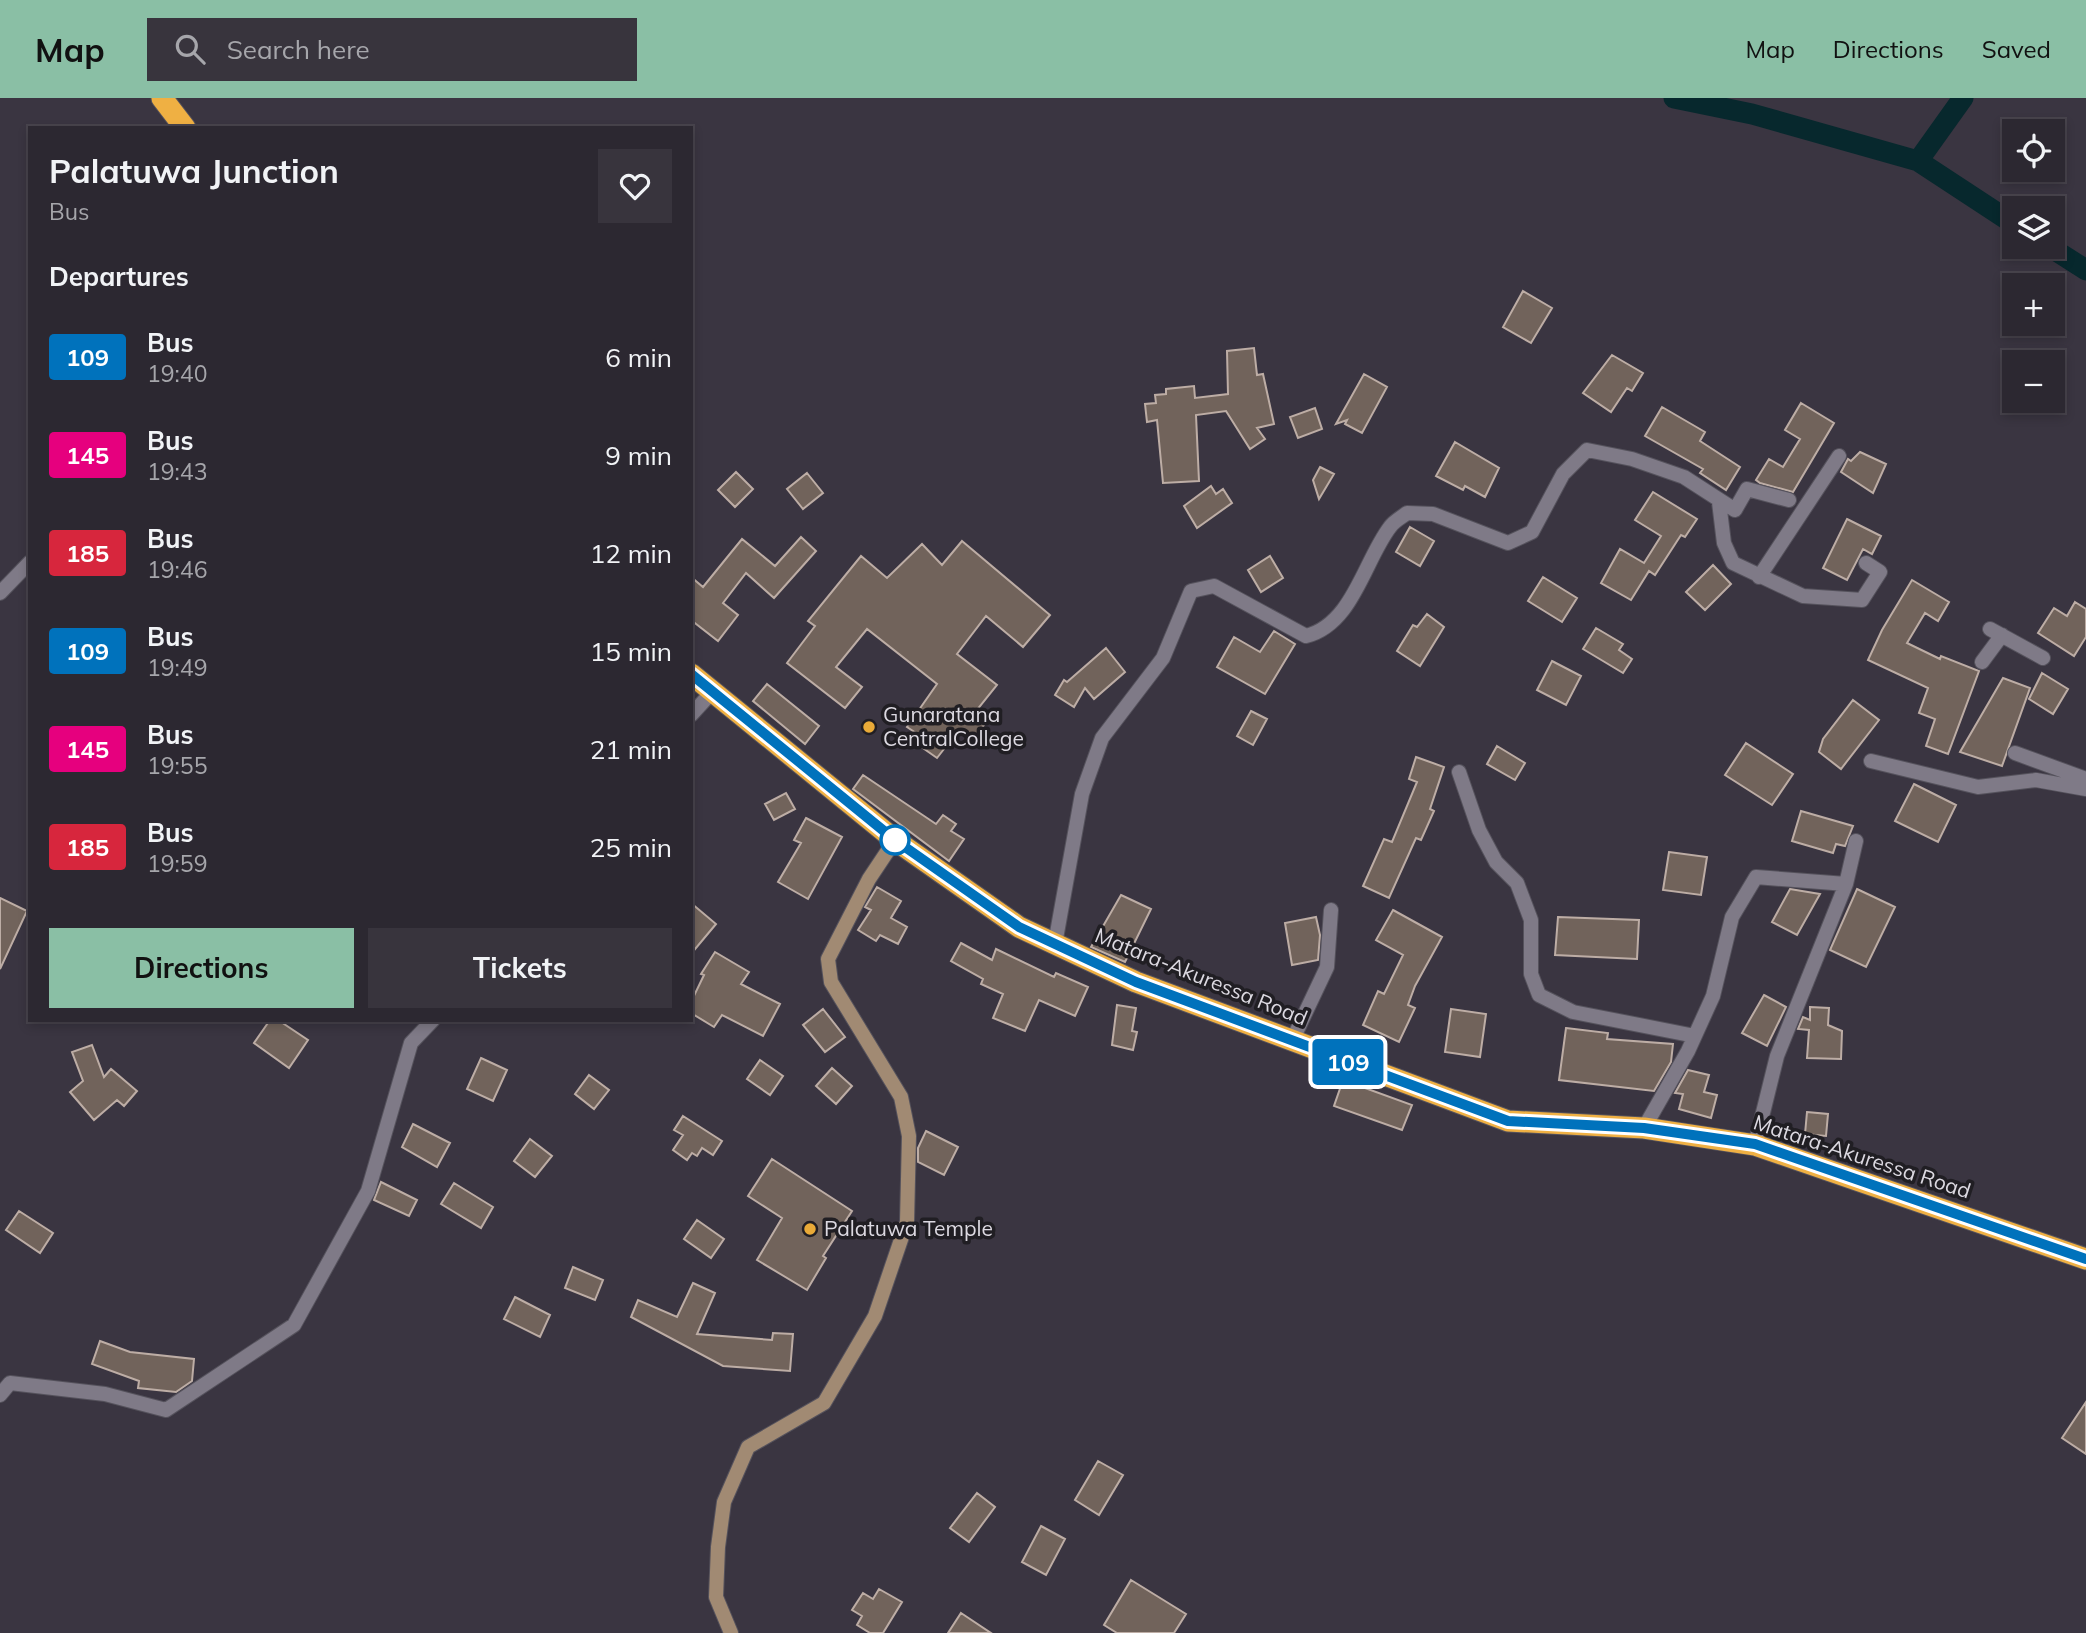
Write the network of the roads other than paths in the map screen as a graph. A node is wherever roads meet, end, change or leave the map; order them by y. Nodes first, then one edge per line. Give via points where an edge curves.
1 (162, 98) edge
2 (183, 126) edge
3 (1839, 456) dead end
4 (1789, 499) dead end
5 (1719, 502) junction
6 (1866, 563) dead end
7 (28, 564) edge
8 (1759, 577) junction
9 (0, 593) edge
10 (2043, 658) dead end
11 (1982, 662) dead end
12 (693, 676) edge
13 (713, 691) junction
14 (693, 713) edge
15 (2015, 753) dead end
16 (1871, 761) dead end
17 (1459, 772) dead end
18 (2086, 779) edge
19 (2086, 789) edge
20 (895, 840) junction
21 (1856, 841) dead end
22 (1846, 884) junction
23 (1331, 910) dead end
24 (1055, 944) junction
25 (431, 1022) edge
26 (1695, 1036) junction
27 (1292, 1041) junction
28 (1644, 1128) junction
29 (1755, 1144) junction
30 (2086, 1259) edge
31 (0, 1395) edge
32 (731, 1633) edge

1 - 2 highway
3 - 8 street
4 - 5 street via 1747,489 1735,510
5 - 8 street via 1724,543 1733,562
5 - 24 street via 1684,477 1587,450 1563,474 1532,533 1508,543 1433,514 1407,513 1391,526 1363,578 1324,631 1306,636 1214,586 1191,590 1163,658 1102,738 1082,794
6 - 8 street via 1880,572 1862,600 1803,596
7 - 9 street
10 - 11 street via 1996,632
12 - 13 highway, Matara-Akuressa Road
13 - 14 street
13 - 20 highway, Matara-Akuressa Road
15 - 18 street
16 - 19 street via 1978,787 2036,780
17 - 26 street via 1479,830 1496,862 1517,883 1531,920 1531,974 1539,995 1573,1012
20 - 24 highway, Matara-Akuressa Road via 1019,927
20 - 32 street via 869,879 828,959 831,982 901,1097 909,1136 907,1222 875,1316 824,1403 748,1447 724,1502 716,1597
21 - 22 street
22 - 26 street via 1756,877 1732,917 1713,996
22 - 29 street via 1777,1056
23 - 27 street via 1327,967
24 - 27 highway, Matara-Akuressa Road via 1136,982
25 - 31 street via 411,1043 368,1191 293,1325 166,1410 104,1394 10,1383
26 - 28 street
27 - 28 highway, Matara-Akuressa Road via 1508,1121
28 - 29 highway, Matara-Akuressa Road
29 - 30 highway, Matara-Akuressa Road

